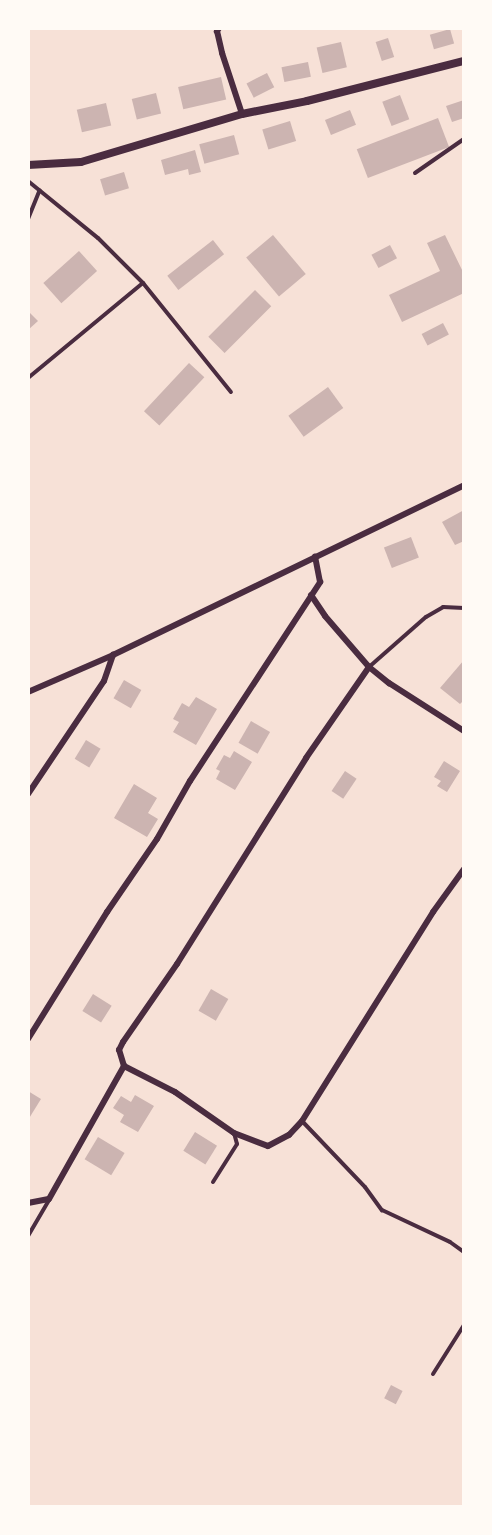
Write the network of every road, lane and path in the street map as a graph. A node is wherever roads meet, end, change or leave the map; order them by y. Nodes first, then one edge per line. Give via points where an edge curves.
1 (219, 28) edge
2 (464, 61) edge
3 (242, 114) junction
4 (464, 139) edge
5 (28, 165) edge
6 (416, 173) dead end
7 (28, 181) edge
8 (40, 190) junction
9 (28, 219) edge
10 (143, 283) junction
11 (28, 378) edge
12 (231, 392) dead end
13 (464, 485) edge
14 (315, 556) junction
15 (311, 595) junction
16 (464, 608) edge
17 (113, 655) junction
18 (369, 667) junction
19 (28, 692) edge
20 (464, 730) edge
21 (28, 794) edge
22 (464, 869) edge
23 (28, 1039) edge
24 (124, 1066) junction
25 (302, 1122) junction
26 (234, 1133) junction
27 (213, 1182) dead end
28 (49, 1199) junction
29 (28, 1203) edge
30 (28, 1236) edge
31 (464, 1252) edge
32 (464, 1324) edge
33 (433, 1374) dead end

1 - 3 street via 222,53
2 - 3 street
3 - 5 street via 81,162
4 - 6 lane
7 - 8 lane
8 - 9 lane
8 - 10 lane via 98,238
10 - 11 lane
10 - 12 lane
13 - 14 street
14 - 15 street via 320,582
14 - 17 street
15 - 18 street
15 - 23 street
16 - 18 lane via 443,607 426,617
17 - 19 street
17 - 21 street via 104,681
18 - 20 street
18 - 24 street via 123,1042 119,1050
22 - 25 street
24 - 26 street via 175,1092
24 - 28 street
25 - 26 street via 289,1135 268,1146
25 - 31 lane via 382,1210
26 - 27 lane via 237,1144
28 - 29 street
28 - 30 lane
32 - 33 lane

